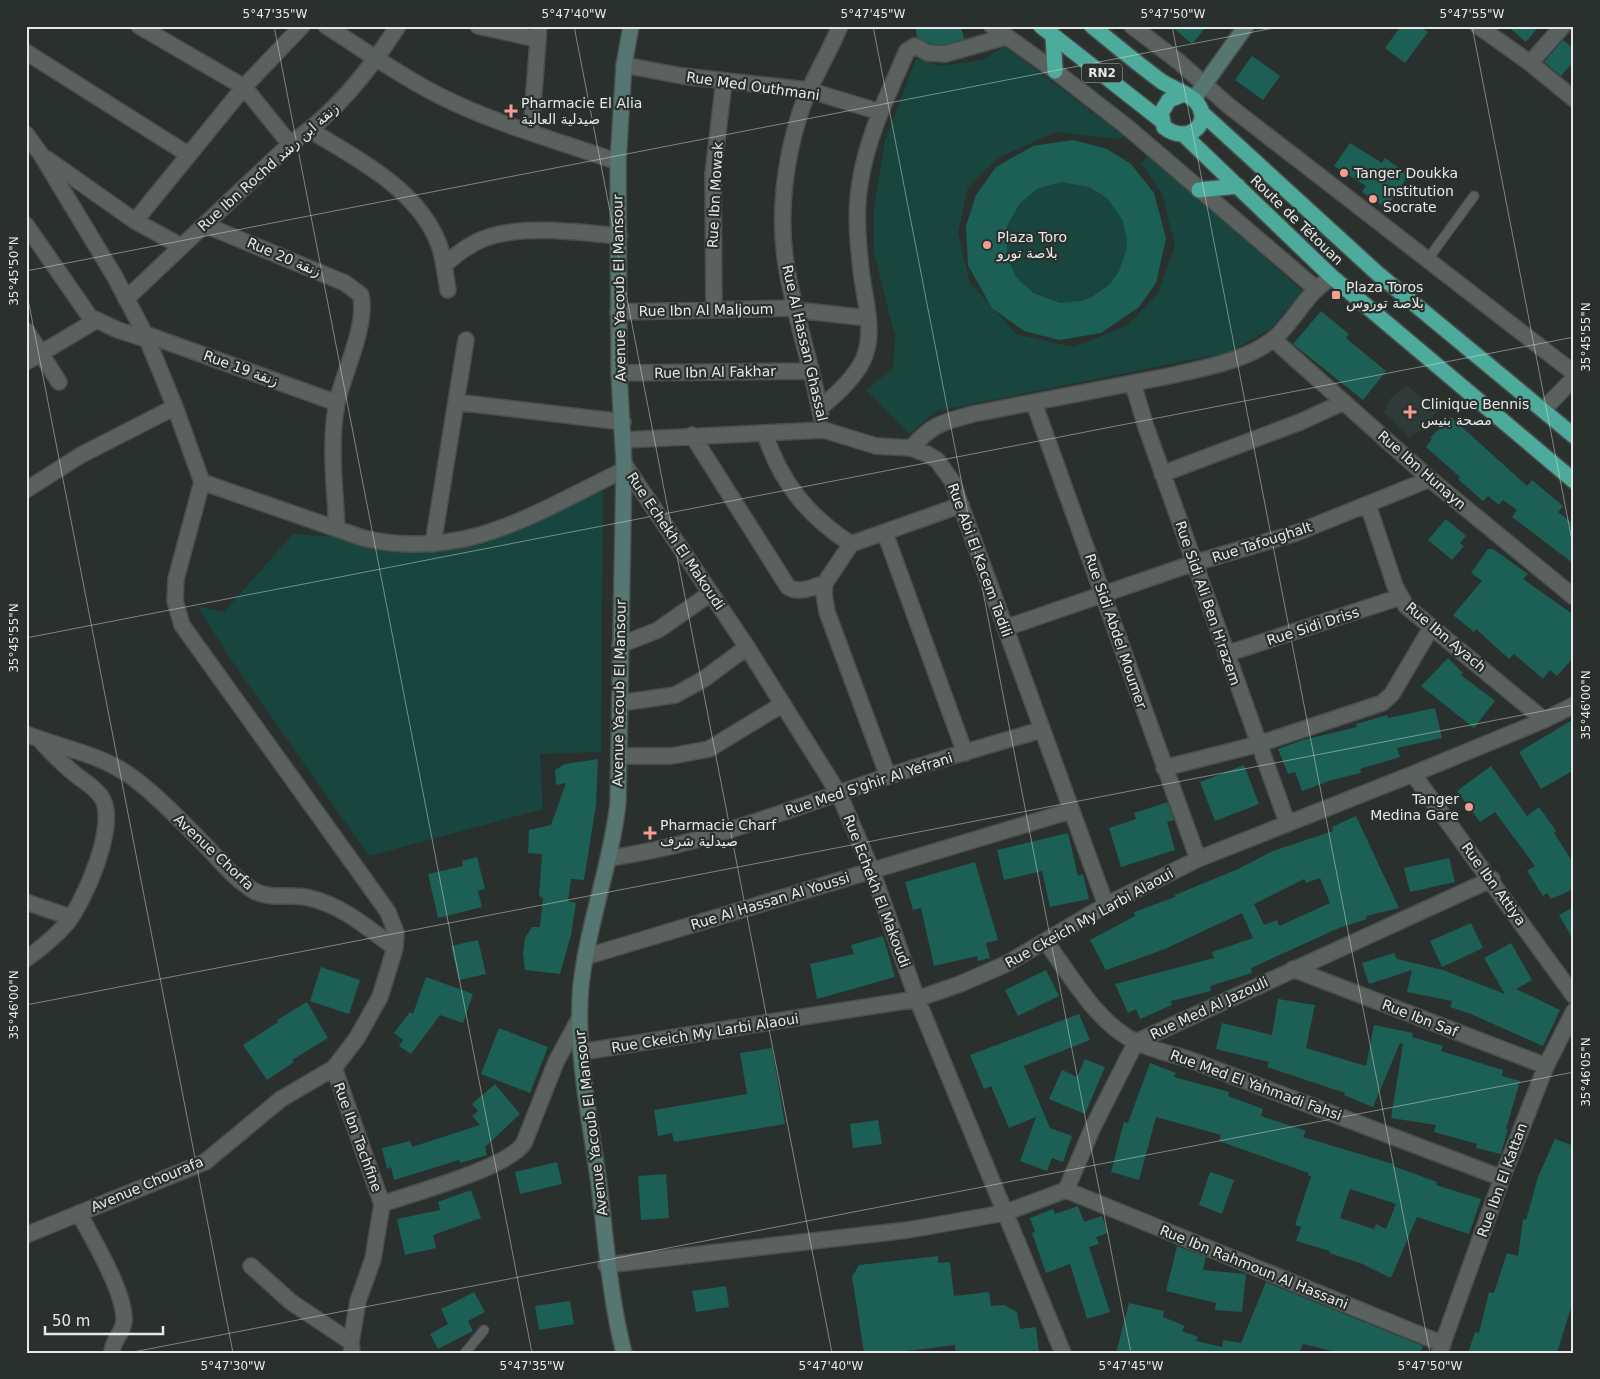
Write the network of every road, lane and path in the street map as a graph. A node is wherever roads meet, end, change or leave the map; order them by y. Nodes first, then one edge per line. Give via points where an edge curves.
1 (139, 26) edge
2 (302, 26) edge
3 (326, 26) edge
4 (398, 26) edge
5 (478, 26) edge
6 (630, 26) edge
7 (840, 26) edge
8 (992, 26) edge
9 (1092, 26) edge
10 (1132, 26) edge
11 (1246, 26) edge
12 (1478, 26) edge
13 (1563, 26) edge
14 (1047, 31) edge
15 (538, 33) edge
16 (1004, 37) junction
17 (26, 52) edge
18 (377, 58) junction
19 (1530, 63) junction
20 (624, 65) junction
21 (1055, 71) junction
22 (724, 81) junction
23 (1205, 84) junction
24 (244, 87) junction
25 (808, 90) junction
26 (1574, 99) edge
27 (1193, 102) junction
28 (880, 112) junction
29 (1164, 125) junction
30 (310, 130) junction
31 (530, 132) junction
32 (26, 134) edge
33 (1184, 135) junction
34 (290, 144) junction
35 (1151, 148) junction
36 (189, 155) junction
37 (42, 156) junction
38 (618, 162) junction
39 (1238, 186) junction
40 (1199, 190) junction
41 (1474, 196) dead end
42 (135, 221) junction
43 (26, 225) edge
44 (205, 225) junction
45 (618, 236) junction
46 (181, 246) junction
47 (1428, 259) junction
48 (444, 265) junction
49 (1332, 277) junction
50 (1315, 288) junction
51 (448, 290) dead end
52 (126, 299) junction
53 (795, 309) junction
54 (714, 310) junction
55 (618, 312) junction
56 (868, 318) junction
57 (95, 321) junction
58 (26, 330) edge
59 (147, 337) junction
60 (1274, 339) junction
61 (466, 340) dead end
62 (41, 352) junction
63 (26, 362) edge
64 (812, 371) junction
65 (619, 373) junction
66 (1574, 373) edge
67 (1574, 378) edge
68 (59, 382) dead end
69 (1133, 384) junction
70 (456, 402) junction
71 (1344, 402) junction
72 (337, 403) junction
73 (1034, 403) junction
74 (176, 406) junction
75 (820, 408) junction
76 (1543, 410) junction
77 (623, 422) junction
78 (824, 430) junction
79 (765, 434) junction
80 (692, 435) junction
81 (1574, 436) edge
82 (624, 440) junction
83 (910, 448) junction
84 (624, 467) junction
85 (1162, 474) junction
86 (1430, 479) junction
87 (1574, 481) edge
88 (202, 482) junction
89 (26, 490) edge
90 (1368, 505) junction
91 (962, 506) junction
92 (337, 529) junction
93 (885, 533) junction
94 (433, 544) junction
95 (851, 544) junction
96 (1194, 563) junction
97 (825, 583) junction
98 (711, 593) junction
99 (1104, 595) junction
100 (1574, 597) edge
101 (1400, 598) junction
102 (1005, 628) junction
103 (1431, 628) junction
104 (620, 645) junction
105 (747, 647) junction
106 (1226, 654) junction
107 (620, 703) junction
108 (783, 704) junction
109 (1574, 705) edge
110 (1544, 720) junction
111 (1041, 730) junction
112 (33, 736) edge
113 (1259, 744) junction
114 (965, 752) junction
115 (619, 756) junction
116 (1164, 768) junction
117 (1414, 774) junction
118 (888, 776) junction
119 (839, 794) junction
120 (1070, 811) junction
121 (1287, 822) junction
122 (609, 858) junction
123 (1198, 859) junction
124 (872, 871) junction
125 (1492, 880) junction
126 (26, 902) edge
127 (1106, 905) junction
128 (70, 917) junction
129 (1046, 942) junction
130 (395, 948) junction
131 (585, 957) junction
132 (26, 959) edge
133 (1293, 969) junction
134 (1574, 996) edge
135 (917, 999) junction
136 (1574, 1011) edge
137 (579, 1018) junction
138 (1136, 1042) junction
139 (581, 1052) junction
140 (1546, 1066) junction
141 (334, 1068) junction
142 (1502, 1178) junction
143 (1066, 1190) junction
144 (382, 1204) junction
145 (79, 1213) junction
146 (1004, 1213) junction
147 (26, 1235) edge
148 (606, 1265) junction
149 (251, 1266) dead end
150 (484, 1330) dead end
151 (351, 1347) edge
152 (1441, 1348) edge
153 (112, 1353) edge
154 (465, 1353) edge
155 (624, 1353) edge
156 (1063, 1353) edge

1 - 24 street
2 - 24 street
3 - 18 street
4 - 18 street, Rue Ibn Rochd زنقة ابن رشد
5 - 15 street
6 - 20 street, Avenue Yacoub El Mansour
7 - 25 street, Rue Al Hassan Ghassal
8 - 16 street
9 - 27 highway, Route de Tétouan / RN2
10 - 23 street
11 - 23 street
12 - 19 street
13 - 19 street
14 - 21 highway
14 - 29 highway, RN2
15 - 31 street
16 - 21 street
16 - 28 street via 946,54 933,54 915,46 909,48
17 - 36 street
18 - 30 street, Rue Ibn Rochd زنقة ابن رشد via 342,100
18 - 31 street via 441,97
19 - 26 street
20 - 22 street, Rue Med Outhmani
20 - 38 street, Avenue Yacoub El Mansour
21 - 35 street
22 - 25 street, Rue Med Outhmani
22 - 54 street, Rue Ibn Mowak via 713,174
23 - 27 street
23 - 47 street
24 - 34 street
24 - 36 street
25 - 28 street, Rue Med Outhmani
25 - 53 street, Rue Al Hassan Ghassal via 789,153 785,183 786,262
27 - 29 highway via 1176,96 1164,106
27 - 33 highway via 1200,124 1196,130
27 - 76 highway, Route de Tétouan / RN2 via 1377,273
28 - 56 street via 859,184 857,225
29 - 33 highway, RN2 via 1177,135
29 - 35 street
30 - 34 street, Rue Ibn Rochd زنقة ابن رشد
30 - 48 street via 393,185 412,202 427,220
31 - 38 street
32 - 37 street
33 - 39 highway, Route de Tétouan / RN2
34 - 44 street, Rue Ibn Rochd زنقة ابن رشد
35 - 40 street
36 - 42 street
37 - 42 street
37 - 52 street
38 - 45 street, Avenue Yacoub El Mansour
39 - 40 highway
39 - 49 highway, Route de Tétouan / RN2
40 - 50 street
41 - 47 lane
42 - 46 street
43 - 57 street
44 - 46 street, Rue Ibn Rochd زنقة ابن رشد
44 - 72 street, Rue 20 زنقة via 345,283 361,295 356,339
45 - 48 street via 536,231 508,233 478,241
45 - 55 street, Avenue Yacoub El Mansour
46 - 52 street, Rue Ibn Rochd زنقة ابن رشد
47 - 66 street
48 - 51 street
49 - 50 street
49 - 87 highway, Route de Tétouan / RN2
50 - 60 street
52 - 59 street
53 - 54 street, Rue Ibn Al Maljoum
53 - 56 street, Rue Ibn Al Maljoum
53 - 64 street, Rue Al Hassan Ghassal
54 - 55 street, Rue Ibn Al Maljoum
55 - 65 street, Avenue Yacoub El Mansour
56 - 75 street via 868,341 863,360
57 - 59 street, Rue 19 زنقة
57 - 62 street
58 - 62 street
59 - 72 street, Rue 19 زنقة
59 - 74 street
60 - 69 street via 1228,361
60 - 71 street, Rue Ibn Hunayn
61 - 70 street
62 - 63 street
62 - 68 street
64 - 65 street, Rue Ibn Al Fakhar
64 - 75 street, Rue Al Hassan Ghassal
65 - 77 street, Avenue Yacoub El Mansour
67 - 76 street
69 - 73 street
69 - 85 street, Rue Sidi Ali Ben H'razem
70 - 77 street
70 - 94 street
71 - 85 street
71 - 86 street, Rue Ibn Hunayn
72 - 92 street via 334,431
73 - 83 street via 945,422 927,430
73 - 99 street, Rue Sidi Abdel Moumer
74 - 88 street
74 - 89 street via 81,455
75 - 78 street, Rue Al Hassan Ghassal
76 - 81 highway, Route de Tétouan / RN2
77 - 82 street, Avenue Yacoub El Mansour
78 - 79 street, Rue Abi El Kacem Tadili
78 - 83 street, Rue Abi El Kacem Tadili via 876,446
79 - 80 street, Rue Abi El Kacem Tadili
79 - 95 street via 780,472 803,505 818,521
80 - 82 street, Rue Abi El Kacem Tadili
80 - 97 street via 788,587 795,591
82 - 84 street, Avenue Yacoub El Mansour
83 - 91 street, Rue Abi El Kacem Tadili via 937,460 952,481
84 - 94 street via 517,524 488,534
84 - 98 street, Rue Echekh El Makoudi
84 - 104 street, Avenue Yacoub El Mansour
85 - 96 street, Rue Sidi Ali Ben H'razem
86 - 90 street, Rue Tafoughalt
86 - 100 street, Rue Ibn Hunayn
88 - 92 street
88 - 130 street via 176,579 175,596 180,621 186,634 388,912 396,932
90 - 96 street, Rue Tafoughalt via 1296,532
90 - 101 street, Rue Ibn Ayach
91 - 93 street
91 - 102 street, Rue Abi El Kacem Tadili
92 - 94 street via 391,544
93 - 95 street
93 - 114 street
95 - 97 street
96 - 99 street, Rue Tafoughalt
96 - 106 street, Rue Sidi Ali Ben H'razem
97 - 118 street via 827,612
98 - 104 street via 658,630
98 - 105 street, Rue Echekh El Makoudi
99 - 102 street, Rue Tafoughalt
99 - 116 street, Rue Sidi Abdel Moumer
101 - 103 street, Rue Ibn Ayach
101 - 106 street, Rue Sidi Driss
102 - 111 street, Rue Abi El Kacem Tadili
103 - 110 street, Rue Ibn Ayach
103 - 113 street via 1397,687 1382,703
104 - 107 street, Avenue Yacoub El Mansour
105 - 107 street via 704,679 675,695
105 - 108 street, Rue Echekh El Makoudi
106 - 113 street, Rue Sidi Ali Ben H'razem
107 - 115 street, Avenue Yacoub El Mansour
108 - 115 street via 709,749 671,756
108 - 119 street, Rue Echekh El Makoudi
109 - 110 street, Rue Ckeich My Larbi Alaoui
110 - 117 street, Rue Ckeich My Larbi Alaoui
111 - 114 street, Rue Med S'ghir Al Yefrani
111 - 120 street, Rue Abi El Kacem Tadili
112 - 128 street via 97,791 106,810 106,827 98,860
112 - 130 street, Avenue Chorfa via 100,759 121,770 153,794 230,871 256,892 328,903
113 - 116 street
113 - 121 street, Rue Sidi Ali Ben H'razem
114 - 118 street, Rue Med S'ghir Al Yefrani
115 - 122 street, Avenue Yacoub El Mansour via 618,803
116 - 123 street, Rue Sidi Abdel Moumer
117 - 121 street, Rue Ckeich My Larbi Alaoui
117 - 125 street, Rue Ibn Attiya
118 - 119 street, Rue Med S'ghir Al Yefrani
119 - 122 street, Rue Med S'ghir Al Yefrani via 695,839
119 - 124 street, Rue Echekh El Makoudi
120 - 124 street, Rue Al Hassan Al Youssi
120 - 127 street, Rue Abi El Kacem Tadili
121 - 123 street, Rue Ckeich My Larbi Alaoui
122 - 131 street, Avenue Yacoub El Mansour
123 - 127 street, Rue Ckeich My Larbi Alaoui
124 - 131 street, Rue Al Hassan Al Youssi
124 - 135 street, Rue Echekh El Makoudi
125 - 133 street, Rue Med Al Jazouli
125 - 134 street, Rue Ibn Attiya
126 - 128 street
127 - 129 street, Rue Ckeich My Larbi Alaoui
128 - 132 street via 58,932
129 - 135 street, Rue Ckeich My Larbi Alaoui via 960,984
129 - 138 street, Rue Med El Yahmadi Fahsi via 1100,1012
130 - 141 street via 374,1010
131 - 137 street, Avenue Yacoub El Mansour
133 - 138 street, Rue Med Al Jazouli
133 - 140 street, Rue Ibn Saf
135 - 139 street, Rue Ckeich My Larbi Alaoui
135 - 146 street, Rue Echekh El Makoudi via 944,1058
136 - 140 street, Rue Ibn El Kattan
137 - 139 street, Avenue Yacoub El Mansour
137 - 144 street via 556,1062 524,1143 515,1153
138 - 142 street, Rue Med El Yahmadi Fahsi
138 - 143 street, Rue Med Al Jazouli
139 - 148 street, Avenue Yacoub El Mansour
140 - 142 street, Rue Ibn El Kattan
141 - 144 street, Rue Ibn Tachfine
141 - 145 street, Avenue Chourafa via 281,1099 205,1162
142 - 152 street, Rue Ibn El Kattan
143 - 146 street
143 - 152 street, Rue Ibn Rahmoun Al Hassani
144 - 151 street, Rue Ibn Tachfine via 373,1259 358,1301
145 - 147 street, Avenue Chourafa
145 - 153 street via 119,1295 124,1314 122,1331
146 - 148 street via 908,1230
146 - 156 street, Rue Echekh El Makoudi
148 - 155 street, Avenue Yacoub El Mansour
149 - 151 street via 291,1302
150 - 154 lane

